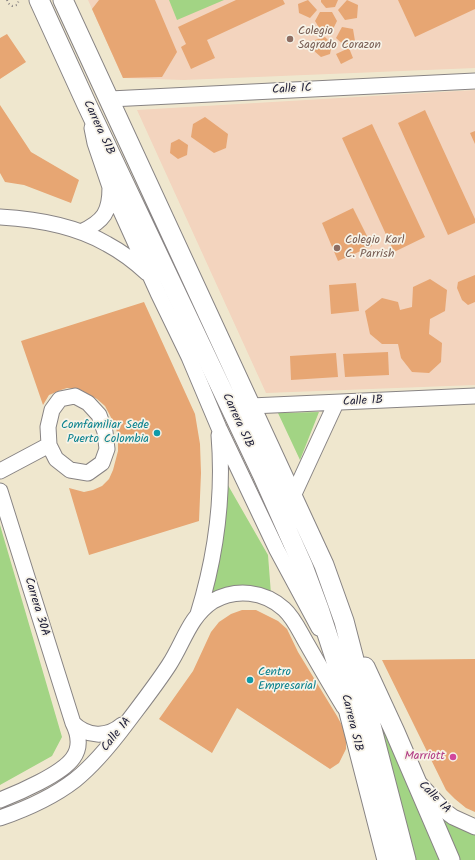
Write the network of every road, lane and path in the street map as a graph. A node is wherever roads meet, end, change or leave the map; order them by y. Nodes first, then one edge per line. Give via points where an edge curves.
1 (7, 0) edge
2 (19, 0) edge
3 (39, 0) edge
4 (63, 0) edge
5 (475, 81) edge
6 (110, 99) junction
7 (87, 106) junction
8 (110, 187) junction
9 (0, 217) edge
10 (82, 232) junction
11 (150, 276) junction
12 (475, 396) edge
13 (336, 403) junction
14 (251, 406) junction
15 (219, 428) junction
16 (50, 445) junction
17 (0, 471) edge
18 (0, 491) edge
19 (292, 496) junction
20 (198, 614) junction
21 (344, 621) junction
22 (335, 658) junction
23 (133, 715) junction
24 (349, 716) junction
25 (73, 723) junction
26 (415, 778) junction
27 (0, 800) edge
28 (0, 818) edge
29 (475, 827) edge
30 (387, 860) edge
31 (406, 860) edge
32 (450, 860) edge

1 - 2 path via 12,6 17,5
3 - 7 main road, Carrera 51B
4 - 6 main road, Carrera 51B
5 - 6 street, Calle 1C
6 - 14 main road, Carrera 51B
7 - 8 street via 95,143
7 - 22 main road, Carrera 51B via 304,566
8 - 10 street via 110,202 104,215 94,226
8 - 11 street
9 - 10 street via 56,225
10 - 11 street via 129,258
11 - 15 street
12 - 13 street, Calle 1B
13 - 14 street, Calle 1B
13 - 19 street
14 - 19 main road, Carrera 51B
15 - 20 street via 219,514 211,565
15 - 22 street via 277,550
16 - 16 street via 56,459 70,470 88,473 102,463 107,449 99,415 88,403 76,396 60,400 52,410 49,421
16 - 17 street
18 - 25 street, Carrera 30A
19 - 21 main road, Carrera 51B via 324,565
20 - 23 street, Calle 1A via 190,624 170,664
20 - 24 street via 213,602 230,594 256,594 276,603 289,614
21 - 26 main road
21 - 31 main road, Carrera 51B
22 - 24 main road, Carrera 51B
23 - 25 street via 120,727 94,735 82,731
23 - 28 street, Calle 1A via 82,774 54,794 23,810
24 - 30 main road, Carrera 51B
25 - 27 street, Carrera 30A via 78,737 73,758 31,786
26 - 29 street, Calle 1A via 445,811
26 - 32 main road

